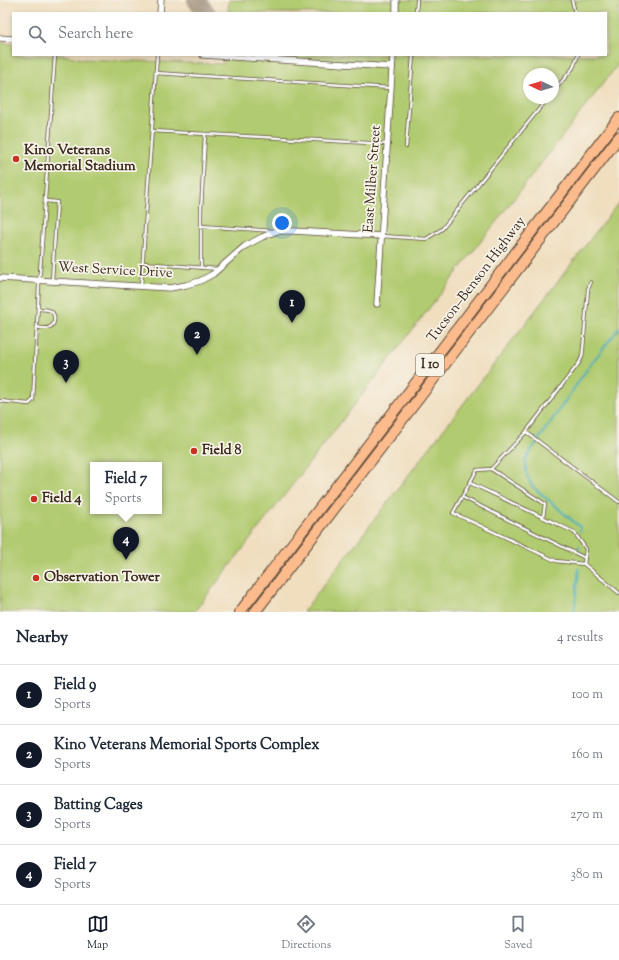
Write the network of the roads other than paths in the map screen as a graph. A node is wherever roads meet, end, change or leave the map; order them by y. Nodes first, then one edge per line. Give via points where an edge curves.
1 (161, 0) edge
2 (396, 0) edge
3 (417, 0) edge
4 (572, 0) edge
5 (160, 12) edge
6 (396, 12) edge
7 (416, 12) edge
8 (576, 12) edge
9 (0, 38) edge
10 (12, 38) edge
11 (55, 56) edge
12 (157, 56) edge
13 (219, 56) edge
14 (393, 56) edge
15 (413, 56) edge
16 (578, 56) edge
17 (392, 67) junction
18 (156, 73) junction
19 (559, 85) edge
20 (391, 88) junction
21 (543, 104) edge
22 (619, 118) edge
23 (152, 130) junction
24 (205, 134) junction
25 (619, 137) edge
26 (387, 144) junction
27 (406, 147) dead end
28 (45, 201) junction
29 (201, 226) junction
30 (277, 231) junction
31 (381, 236) junction
32 (143, 263) junction
33 (201, 268) junction
34 (219, 269) junction
35 (0, 278) edge
36 (40, 280) junction
37 (52, 280) junction
38 (591, 282) dead end
39 (141, 286) junction
40 (377, 304) dead end
41 (38, 308) junction
42 (37, 327) junction
43 (0, 401) edge
44 (526, 432) junction
45 (491, 469) junction
46 (470, 483) junction
47 (462, 497) junction
48 (619, 502) edge
49 (543, 517) junction
50 (585, 558) junction
51 (584, 564) junction
52 (619, 593) edge
53 (240, 612) edge
54 (255, 612) edge

1 - 5 street
2 - 6 street
3 - 7 lane
4 - 8 lane
9 - 10 street
11 - 28 lane
12 - 18 lane
13 - 17 street
14 - 17 street, East Milber Street
15 - 27 lane
16 - 19 lane via 573,68
17 - 20 street, East Milber Street
18 - 20 lane
18 - 23 lane
20 - 26 street, East Milber Street
21 - 31 lane via 442,230 426,239
22 - 53 highway, Tucson–Benson Highway / I 10
23 - 24 lane
23 - 32 lane
24 - 26 lane
24 - 29 lane
25 - 54 highway, Tucson–Benson Highway / I 10
26 - 31 street, East Milber Street
28 - 36 lane
28 - 37 lane via 57,202
29 - 30 lane
29 - 33 lane
30 - 31 street, West Service Drive
30 - 34 street, West Service Drive via 245,246
31 - 40 street, East Milber Street
32 - 33 lane
32 - 39 lane
33 - 34 lane
34 - 39 street, West Service Drive via 200,281 186,285 170,288
35 - 36 street, West Service Drive
36 - 37 street, West Service Drive
36 - 41 lane
37 - 39 street, West Service Drive
38 - 44 lane via 588,289 582,357
41 - 42 lane
41 - 42 lane via 52,311 54,319 50,327
42 - 43 lane via 33,400 29,404
44 - 45 lane
44 - 48 lane
45 - 46 lane via 477,470
45 - 49 lane via 545,504
46 - 47 lane
46 - 49 lane
47 - 50 lane
47 - 51 lane via 453,513 556,561
49 - 50 lane via 574,532 586,549
50 - 51 lane
51 - 52 lane

